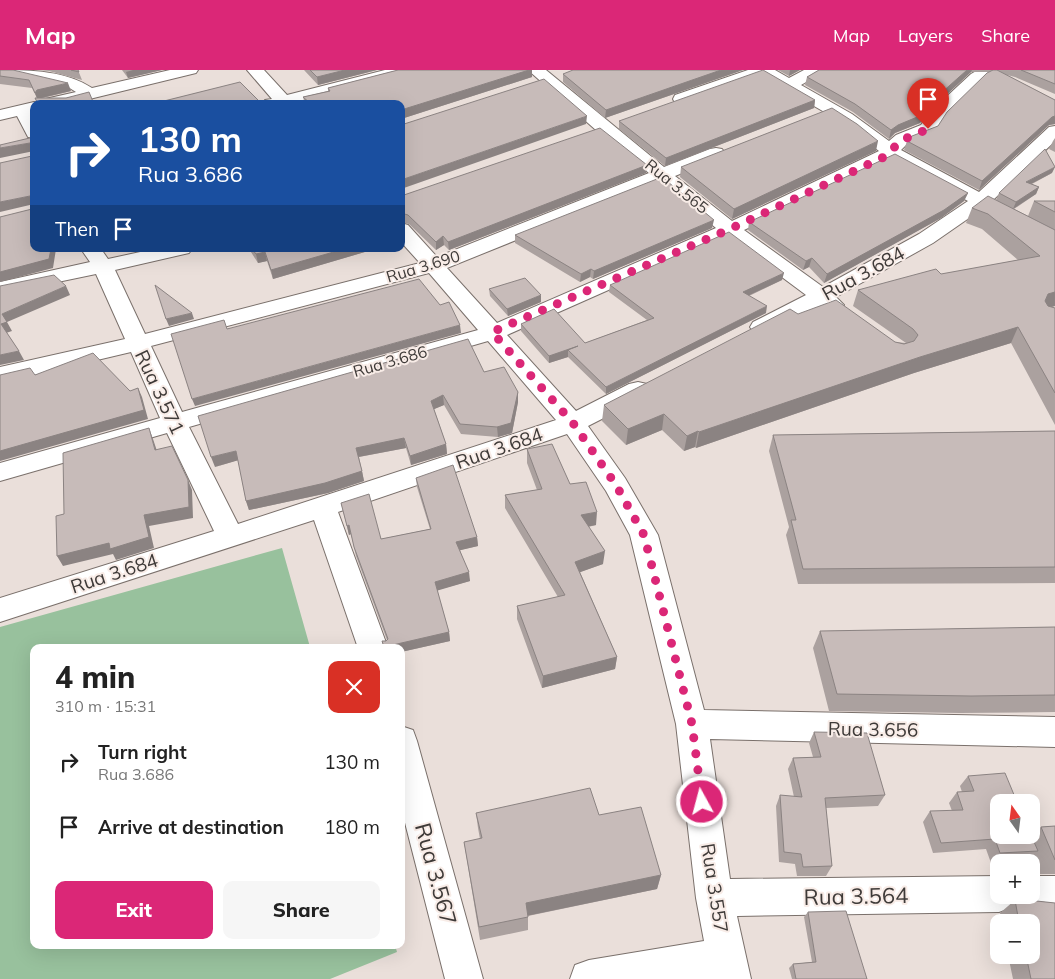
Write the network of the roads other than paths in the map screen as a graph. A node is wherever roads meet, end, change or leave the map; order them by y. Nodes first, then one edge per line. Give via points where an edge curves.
1 (9, 70) edge
2 (190, 70) edge
3 (255, 70) edge
4 (404, 70) edge
5 (764, 70) edge
6 (816, 70) edge
7 (996, 72) edge
8 (545, 76) edge
9 (789, 85) junction
10 (88, 93) junction
11 (62, 100) edge
12 (278, 100) edge
13 (291, 100) edge
14 (665, 105) edge
15 (28, 109) edge
16 (0, 115) edge
17 (621, 120) edge
18 (603, 127) junction
19 (1055, 131) edge
20 (584, 133) edge
21 (737, 145) edge
22 (891, 152) junction
23 (663, 174) junction
24 (982, 200) junction
25 (730, 229) junction
26 (405, 234) edge
27 (1055, 241) edge
28 (150, 252) edge
29 (97, 257) edge
30 (433, 266) junction
31 (0, 288) edge
32 (821, 296) junction
33 (852, 318) edge
34 (492, 332) junction
35 (741, 337) edge
36 (137, 343) junction
37 (0, 375) edge
38 (662, 378) edge
39 (174, 422) junction
40 (573, 423) junction
41 (0, 472) edge
42 (323, 507) junction
43 (230, 536) junction
44 (0, 610) edge
45 (372, 644) edge
46 (692, 724) junction
47 (1055, 732) edge
48 (405, 756) edge
49 (990, 894) edge
50 (1040, 894) edge
51 (1055, 894) edge
52 (714, 898) junction
53 (729, 967) edge
54 (464, 979) edge
55 (589, 979) edge

1 - 10 street via 73,83
2 - 10 street
3 - 12 street
4 - 13 street
5 - 9 street
5 - 14 street
6 - 9 street
7 - 22 street, Rua 3.686 via 977,78 936,116 928,129 902,140
8 - 18 street, Rua 3.565
9 - 22 street via 821,112 878,140
10 - 11 street
15 - 16 street
17 - 18 street
18 - 20 street
18 - 23 street, Rua 3.565
19 - 24 street, Rua 3.684
21 - 23 street, Rua 3.690
22 - 24 street
22 - 25 street, Rua 3.686
23 - 25 street, Rua 3.565
23 - 30 street, Rua 3.690
24 - 27 street
24 - 32 street, Rua 3.684 via 949,224
25 - 32 street, Rua 3.565
25 - 34 street, Rua 3.686
26 - 30 street, Rua 3.557
28 - 29 street
29 - 31 street
29 - 36 street, Rua 3.571
30 - 34 street, Rua 3.557
30 - 36 street, Rua 3.690
32 - 33 street, Rua 3.565
32 - 35 street, Rua 3.684
34 - 39 street, Rua 3.686
34 - 40 street, Rua 3.557
36 - 37 street, Rua 3.690
36 - 39 street, Rua 3.571
38 - 40 street, Rua 3.684
39 - 41 street, Rua 3.686
39 - 43 street, Rua 3.571
40 - 42 street, Rua 3.684
40 - 46 street, Rua 3.557 via 616,485 644,535
42 - 43 street, Rua 3.684
42 - 45 street
43 - 44 street, Rua 3.684
46 - 47 street, Rua 3.656
46 - 52 street, Rua 3.557
48 - 54 street, Rua 3.567
49 - 52 street, Rua 3.564
50 - 51 street
52 - 53 street, Rua 3.557
53 - 55 street

